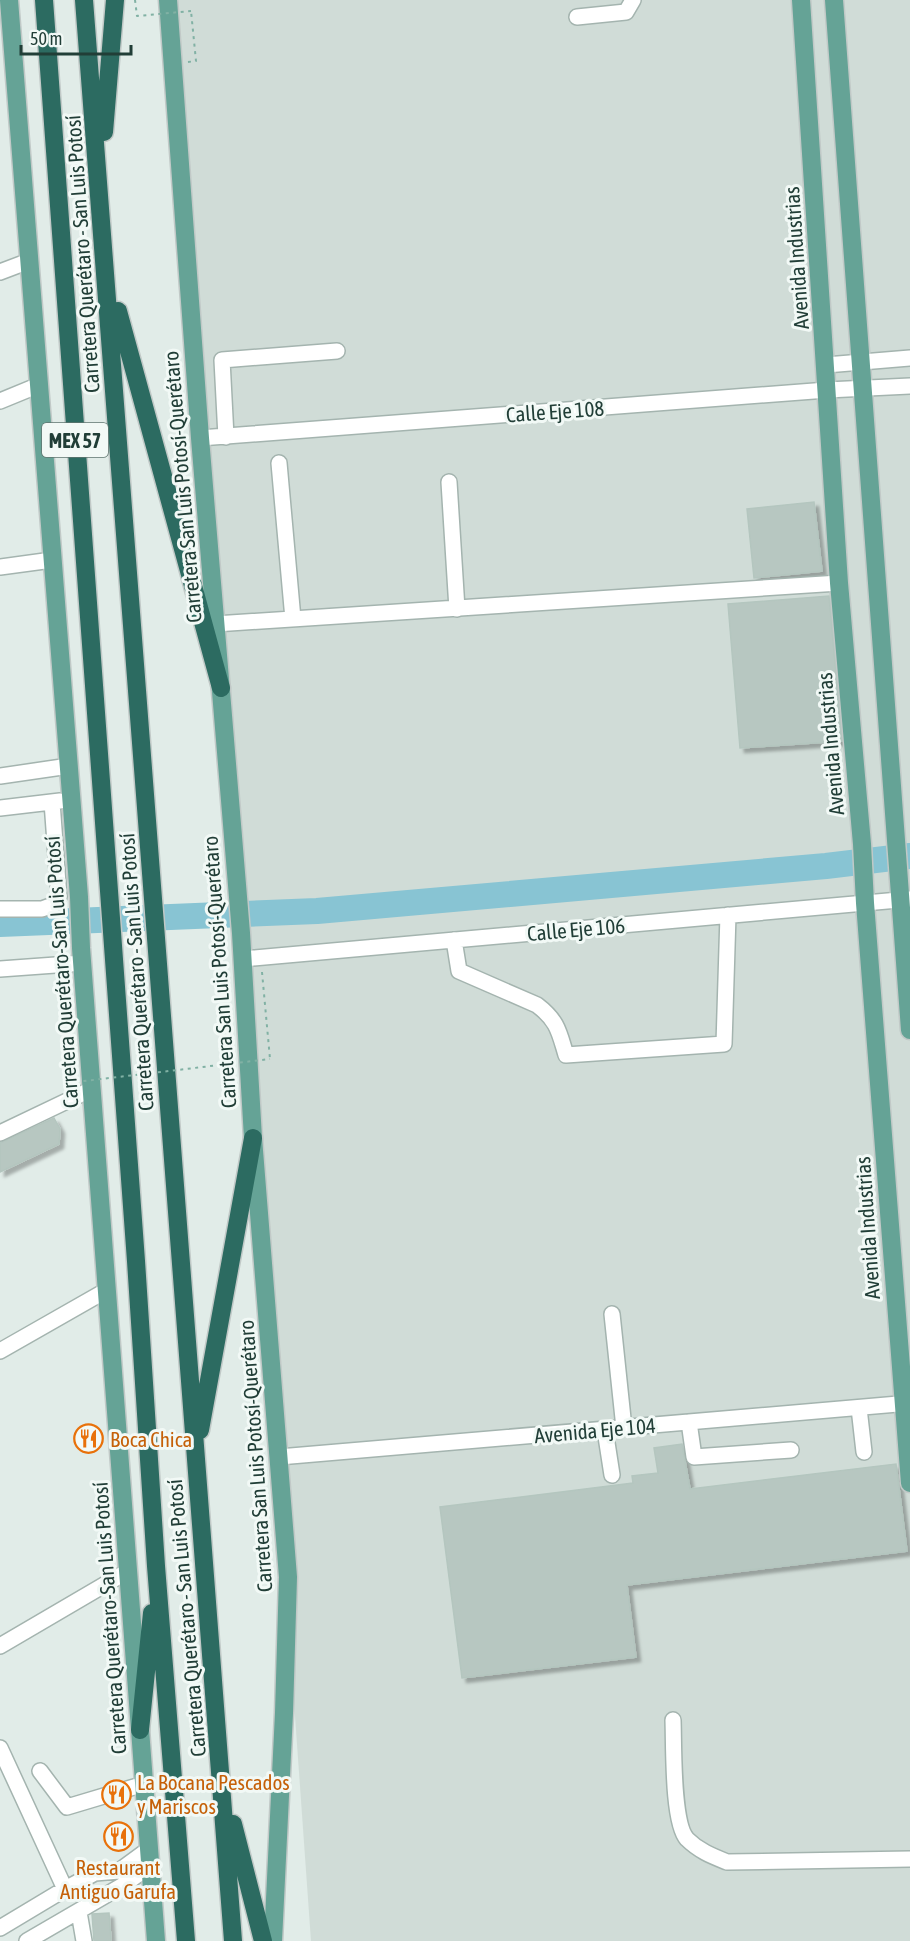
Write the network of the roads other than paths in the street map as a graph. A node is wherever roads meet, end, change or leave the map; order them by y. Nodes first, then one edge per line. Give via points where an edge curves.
1 (44, 0) edge
2 (84, 0) edge
3 (115, 0) edge
4 (168, 0) edge
5 (633, 0) edge
6 (801, 0) edge
7 (834, 0) edge
8 (6, 5) edge
9 (577, 17) dead end
10 (100, 184) junction
11 (29, 261) junction
12 (106, 269) junction
13 (0, 272) edge
14 (337, 351) dead end
15 (910, 358) edge
16 (861, 362) junction
17 (826, 365) junction
18 (39, 385) junction
19 (910, 386) edge
20 (827, 390) junction
21 (864, 390) junction
22 (0, 401) edge
23 (226, 437) junction
24 (200, 438) junction
25 (279, 463) dead end
26 (449, 482) dead end
27 (52, 560) junction
28 (0, 567) edge
29 (839, 583) junction
30 (457, 609) junction
31 (293, 619) junction
32 (215, 624) junction
33 (220, 688) junction
34 (69, 766) junction
35 (0, 776) edge
36 (72, 800) junction
37 (52, 802) junction
38 (0, 808) edge
39 (904, 900) edge
40 (865, 903) junction
41 (0, 909) edge
42 (728, 915) junction
43 (454, 940) junction
44 (82, 956) junction
45 (252, 958) junction
46 (0, 969) edge
47 (910, 1030) edge
48 (84, 1086) junction
49 (0, 1133) edge
50 (253, 1138) junction
51 (107, 1290) junction
52 (612, 1314) dead end
53 (0, 1351) edge
54 (907, 1404) edge
55 (859, 1408) junction
56 (689, 1422) junction
57 (624, 1428) junction
58 (605, 1430) junction
59 (791, 1450) dead end
60 (864, 1452) dead end
61 (196, 1456) junction
62 (279, 1457) junction
63 (612, 1474) dead end
64 (910, 1483) edge
65 (156, 1566) junction
66 (128, 1571) junction
67 (0, 1646) edge
68 (673, 1720) dead end
69 (140, 1730) junction
70 (2, 1756) edge
71 (40, 1771) dead end
72 (222, 1779) junction
73 (144, 1784) junction
74 (150, 1858) junction
75 (910, 1859) edge
76 (122, 1878) junction
77 (247, 1879) junction
78 (65, 1889) junction
79 (79, 1912) junction
80 (0, 1928) edge
81 (27, 1941) edge
82 (84, 1941) edge
83 (156, 1941) edge
84 (186, 1941) edge
85 (233, 1941) edge
86 (251, 1941) edge
87 (263, 1941) edge
88 (273, 1941) edge

1 - 65 highway, Carretera Querétaro - San Luis Potosí / MEX 57
2 - 10 highway, Carretera Querétaro - San Luis Potosí / MEX 57
3 - 10 highway
4 - 24 main road, Carretera San Luis Potosí-Querétaro
5 - 9 street via 626,12
6 - 17 main road, Avenida Industrias
7 - 16 main road
8 - 11 main road, Carretera Querétaro-San Luis Potosí
10 - 12 highway, Carretera Querétaro - San Luis Potosí / MEX 57
11 - 13 street
11 - 18 main road, Carretera Querétaro-San Luis Potosí
12 - 33 highway
12 - 61 highway, Carretera Querétaro - San Luis Potosí / MEX 57
14 - 23 street via 222,360
15 - 16 street
16 - 17 street
16 - 21 main road
17 - 20 main road, Avenida Industrias
18 - 22 street
18 - 27 main road, Carretera Querétaro-San Luis Potosí
19 - 21 street, Calle Eje 108
20 - 21 street, Calle Eje 108
20 - 23 street, Calle Eje 108
20 - 29 main road, Avenida Industrias
21 - 39 main road via 898,881
23 - 24 street, Calle Eje 108
24 - 32 main road, Carretera San Luis Potosí-Querétaro
25 - 31 street
26 - 30 street
27 - 28 street
27 - 34 main road, Carretera Querétaro-San Luis Potosí
29 - 30 street
29 - 40 main road, Avenida Industrias
30 - 31 street
31 - 32 street
32 - 33 main road, Carretera San Luis Potosí-Querétaro
33 - 45 main road, Carretera San Luis Potosí-Querétaro via 241,933
34 - 35 street
34 - 36 main road, Carretera Querétaro-San Luis Potosí
36 - 37 street
36 - 44 main road, Carretera Querétaro-San Luis Potosí
37 - 38 street
37 - 41 street via 59,897 53,905 42,909
39 - 40 street, Calle Eje 106
39 - 47 main road
40 - 42 street, Calle Eje 106
40 - 54 main road, Avenida Industrias
42 - 43 street, Calle Eje 106
42 - 43 street via 724,1044 566,1055 555,1022 542,1009 459,971
43 - 45 street, Calle Eje 106
44 - 46 street
44 - 48 main road, Carretera Querétaro-San Luis Potosí
45 - 50 main road, Carretera San Luis Potosí-Querétaro
48 - 49 street via 71,1099
48 - 51 main road, Carretera Querétaro-San Luis Potosí
50 - 61 highway
50 - 62 main road, Carretera San Luis Potosí-Querétaro
51 - 53 street
51 - 66 main road, Carretera Querétaro-San Luis Potosí
52 - 57 street
54 - 55 street, Avenida Eje 104
54 - 64 main road, Avenida Industrias
55 - 56 street, Avenida Eje 104
55 - 60 street
56 - 57 street, Avenida Eje 104
56 - 59 street via 694,1457
57 - 58 street, Avenida Eje 104
58 - 62 street, Avenida Eje 104
58 - 63 street
61 - 72 highway, Carretera Querétaro - San Luis Potosí / MEX 57
62 - 88 main road, Carretera San Luis Potosí-Querétaro via 288,1577
65 - 69 highway
65 - 84 highway, Carretera Querétaro - San Luis Potosí / MEX 57
66 - 67 street
66 - 69 main road, Carretera Querétaro-San Luis Potosí
68 - 75 street via 677,1811 685,1837 705,1854 727,1862
69 - 73 main road, Carretera Querétaro-San Luis Potosí
70 - 78 street
71 - 73 street via 67,1807
72 - 77 highway
72 - 85 highway, Carretera Querétaro - San Luis Potosí / MEX 57
73 - 74 main road, Carretera Querétaro-San Luis Potosí
74 - 76 street
74 - 83 main road, Carretera Querétaro-San Luis Potosí
76 - 78 street via 95,1873
76 - 79 street
77 - 86 highway
77 - 87 highway
78 - 80 street
79 - 81 street
79 - 82 street

